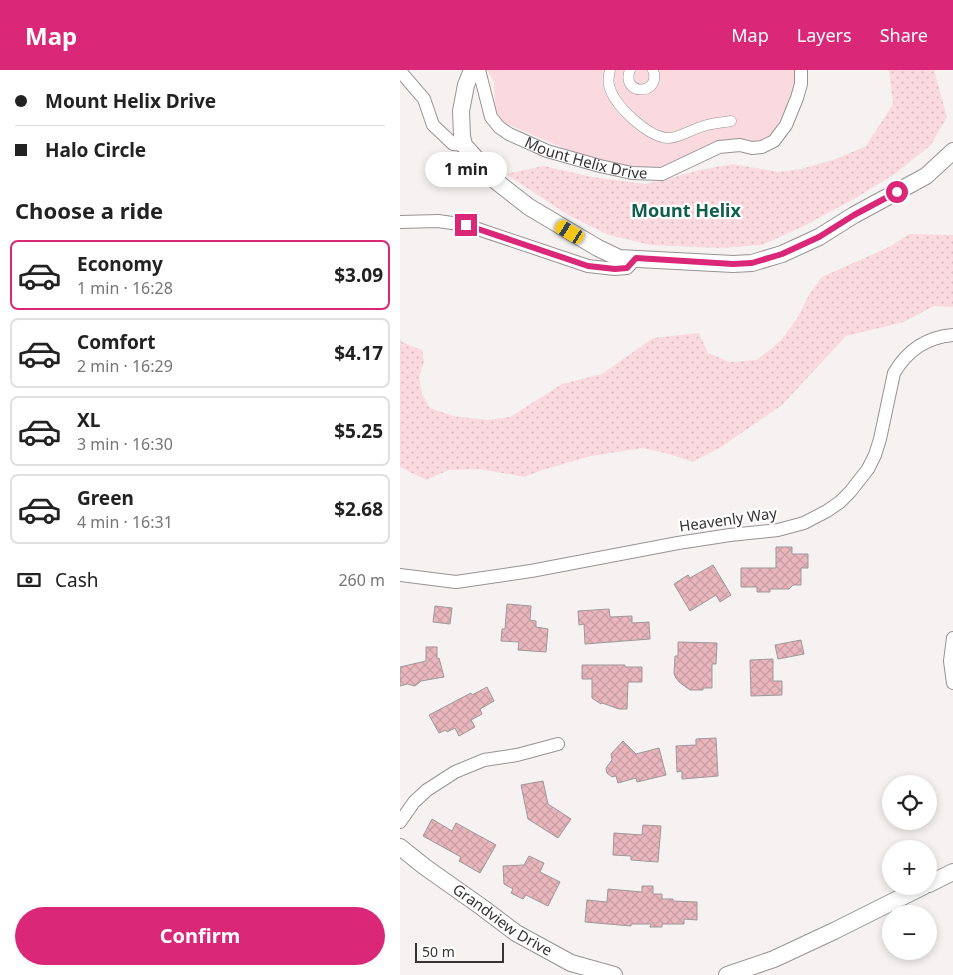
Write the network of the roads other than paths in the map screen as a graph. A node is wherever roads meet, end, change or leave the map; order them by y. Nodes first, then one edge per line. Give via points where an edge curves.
1 (472, 70) edge
2 (479, 70) edge
3 (610, 70) edge
4 (630, 70) edge
5 (653, 70) edge
6 (801, 70) edge
7 (400, 71) edge
8 (731, 121) dead end
9 (464, 145) junction
10 (953, 151) edge
11 (400, 222) edge
12 (636, 258) junction
13 (953, 335) edge
14 (400, 575) edge
15 (953, 638) edge
16 (953, 683) edge
17 (558, 744) dead end
18 (400, 822) edge
19 (400, 847) edge
20 (953, 872) edge
21 (937, 880) edge
22 (906, 895) edge
23 (614, 975) edge
24 (727, 975) edge

1 - 9 street via 461,111
2 - 6 street, Mount Helix Drive via 491,117 509,134 547,151 600,166 632,173 662,174 719,147 762,147 774,141 786,125 797,98
3 - 8 street via 609,85 615,99 647,131 675,138 702,126
4 - 5 street via 630,83 640,90 652,84
7 - 9 street via 424,99 433,125 453,144
9 - 12 street via 497,182 529,207 598,248 619,258
10 - 12 street via 926,176 819,237 782,254 752,263 733,264
11 - 12 street via 466,225 588,266 627,268
13 - 14 street, Heavenly Way via 920,345 899,365 894,373 878,447 868,468 840,502 804,523 778,530 730,535 456,582
15 - 16 street via 950,661
17 - 18 street via 484,760 455,772 414,802
19 - 23 street, Grandview Drive via 516,933 571,962
20 - 21 street
22 - 24 street via 774,959

